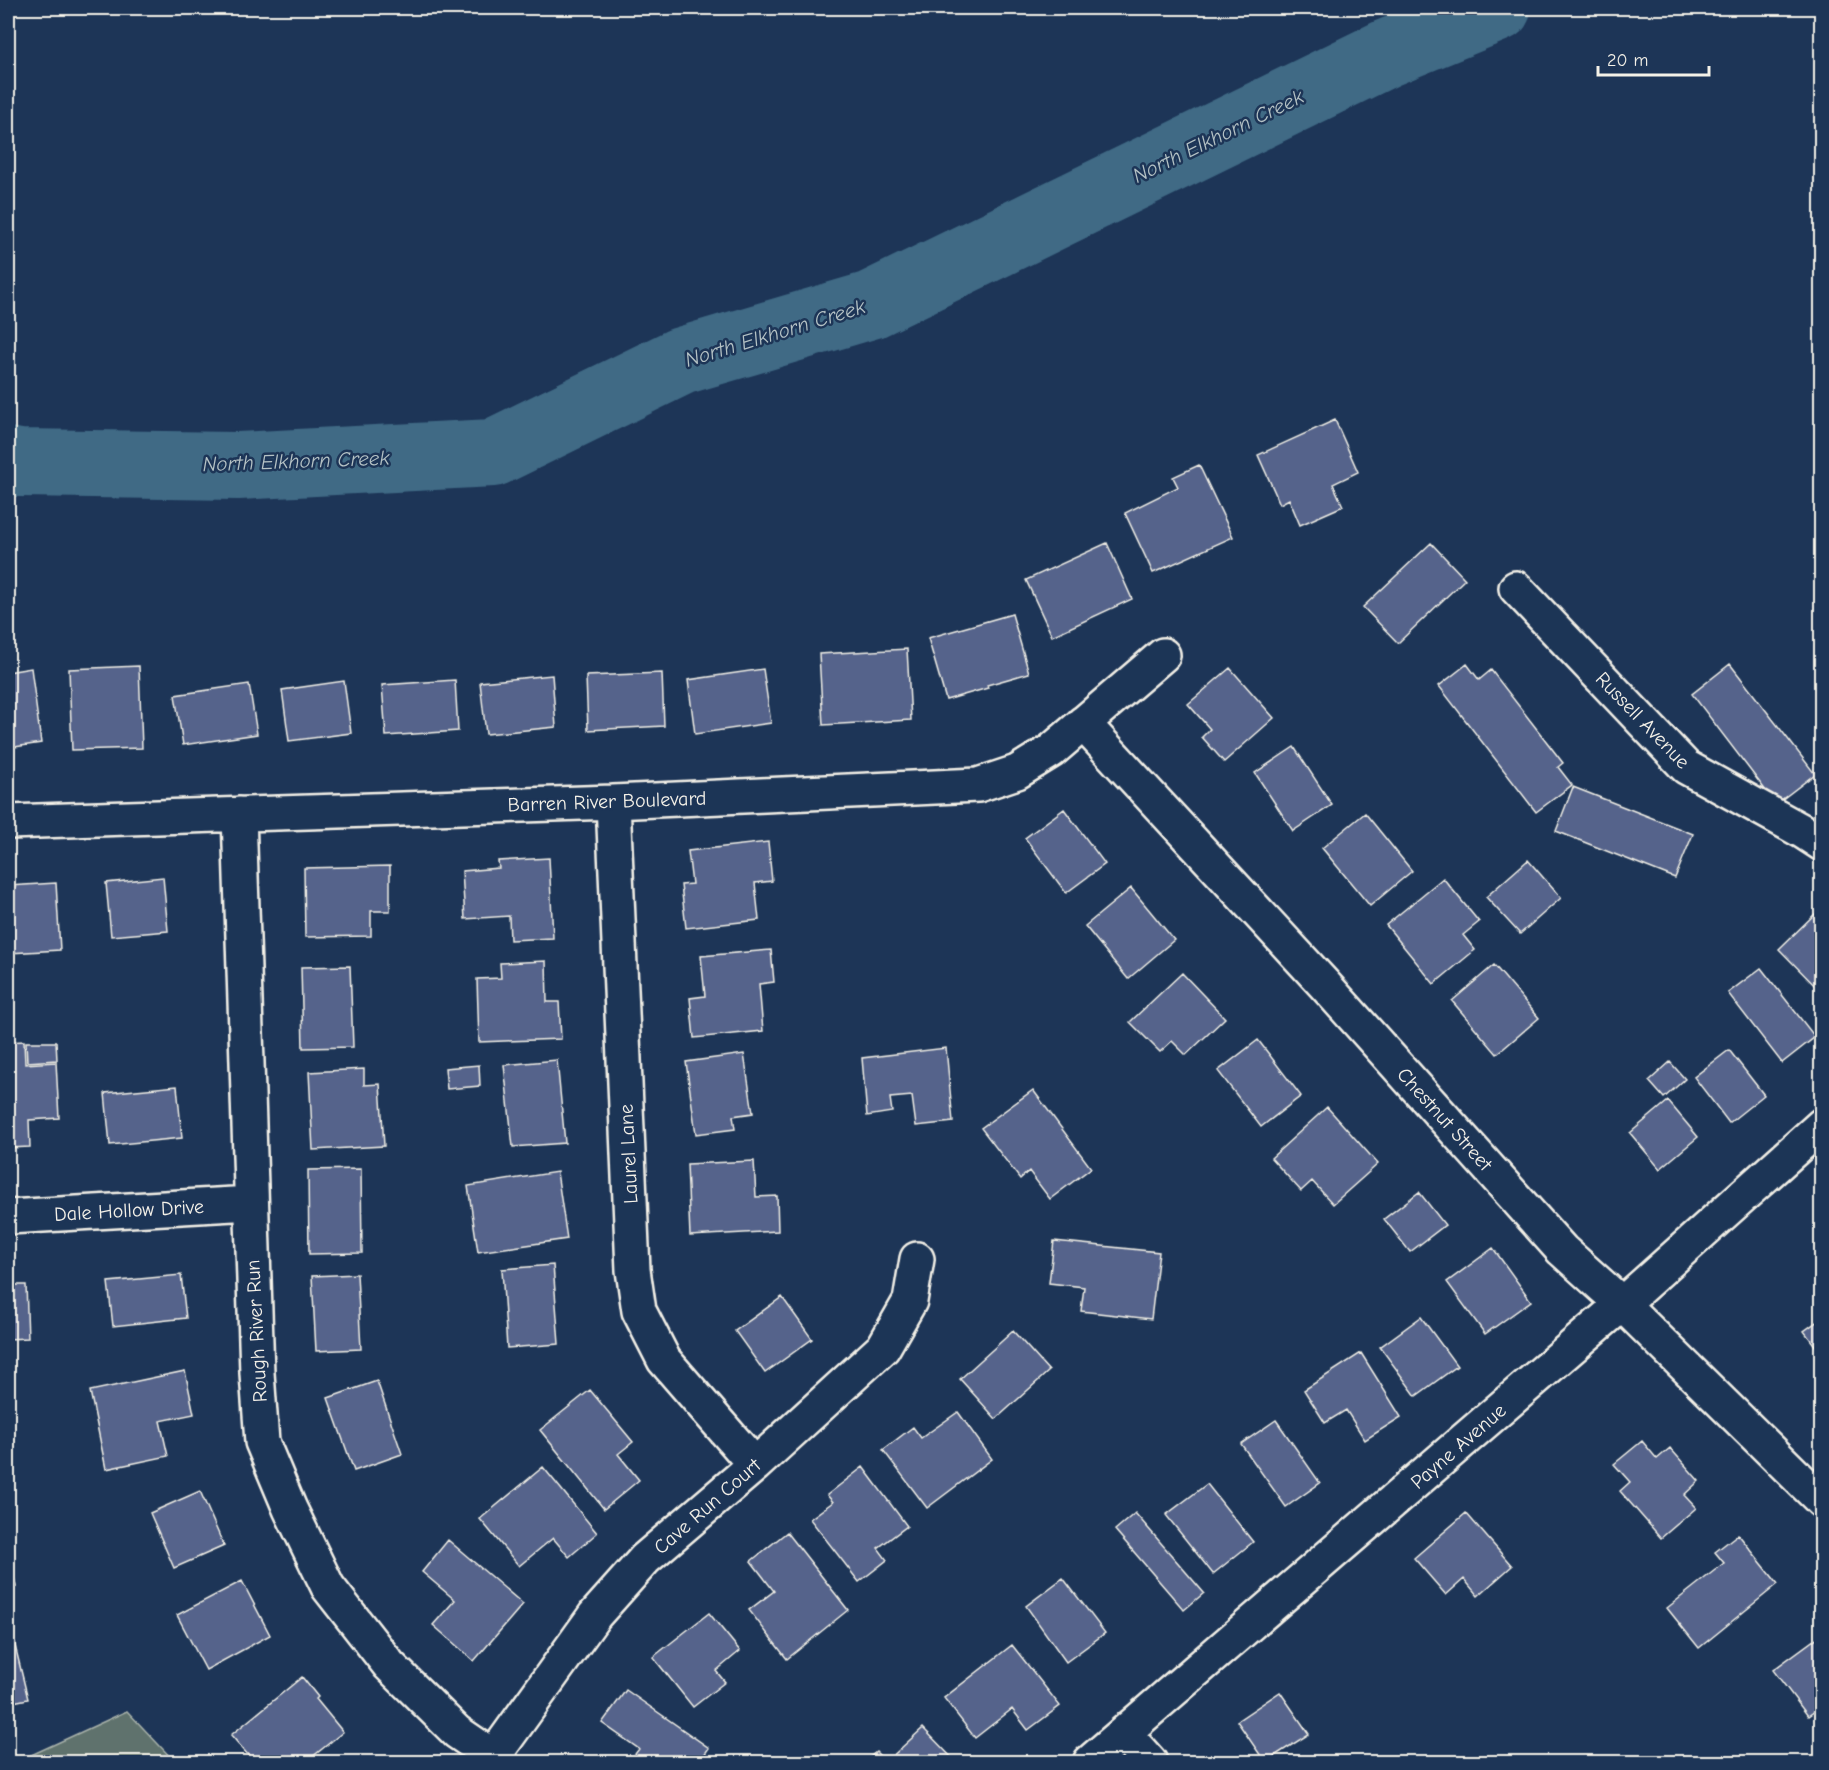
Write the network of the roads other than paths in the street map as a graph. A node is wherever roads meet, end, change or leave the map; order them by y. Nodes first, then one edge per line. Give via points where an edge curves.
1 (1516, 588) dead end
2 (1163, 655) dead end
3 (1083, 723) junction
4 (613, 802) junction
5 (239, 814) junction
6 (8, 822) edge
7 (1821, 844) edge
8 (1821, 1125) edge
9 (251, 1203) junction
10 (8, 1217) edge
11 (917, 1259) dead end
12 (1622, 1304) junction
13 (755, 1465) junction
14 (1821, 1501) edge
15 (1124, 1733) junction
16 (497, 1760) edge
17 (1090, 1762) edge
18 (1150, 1762) edge

1 - 7 street, Russell Avenue via 1686,767
2 - 3 street, Barren River Boulevard
3 - 4 street, Barren River Boulevard via 1051,751 1017,772 978,785
3 - 12 street, Chestnut Street via 1562,1250
4 - 5 street, Barren River Boulevard
4 - 13 street, Laurel Lane via 633,1270 639,1311 664,1360
5 - 6 street, Barren River Boulevard
5 - 9 street, Rough River Run
8 - 12 street, Payne Avenue
9 - 10 street, Dale Hollow Drive
9 - 16 street, Rough River Run via 262,1442 290,1509 328,1587 389,1665 457,1732
11 - 13 street, Cave Run Court via 910,1301 883,1348
12 - 14 street, Chestnut Street
12 - 15 street, Payne Avenue
13 - 16 street, Cave Run Court via 645,1559 602,1607
15 - 17 street, Payne Avenue
15 - 18 street

